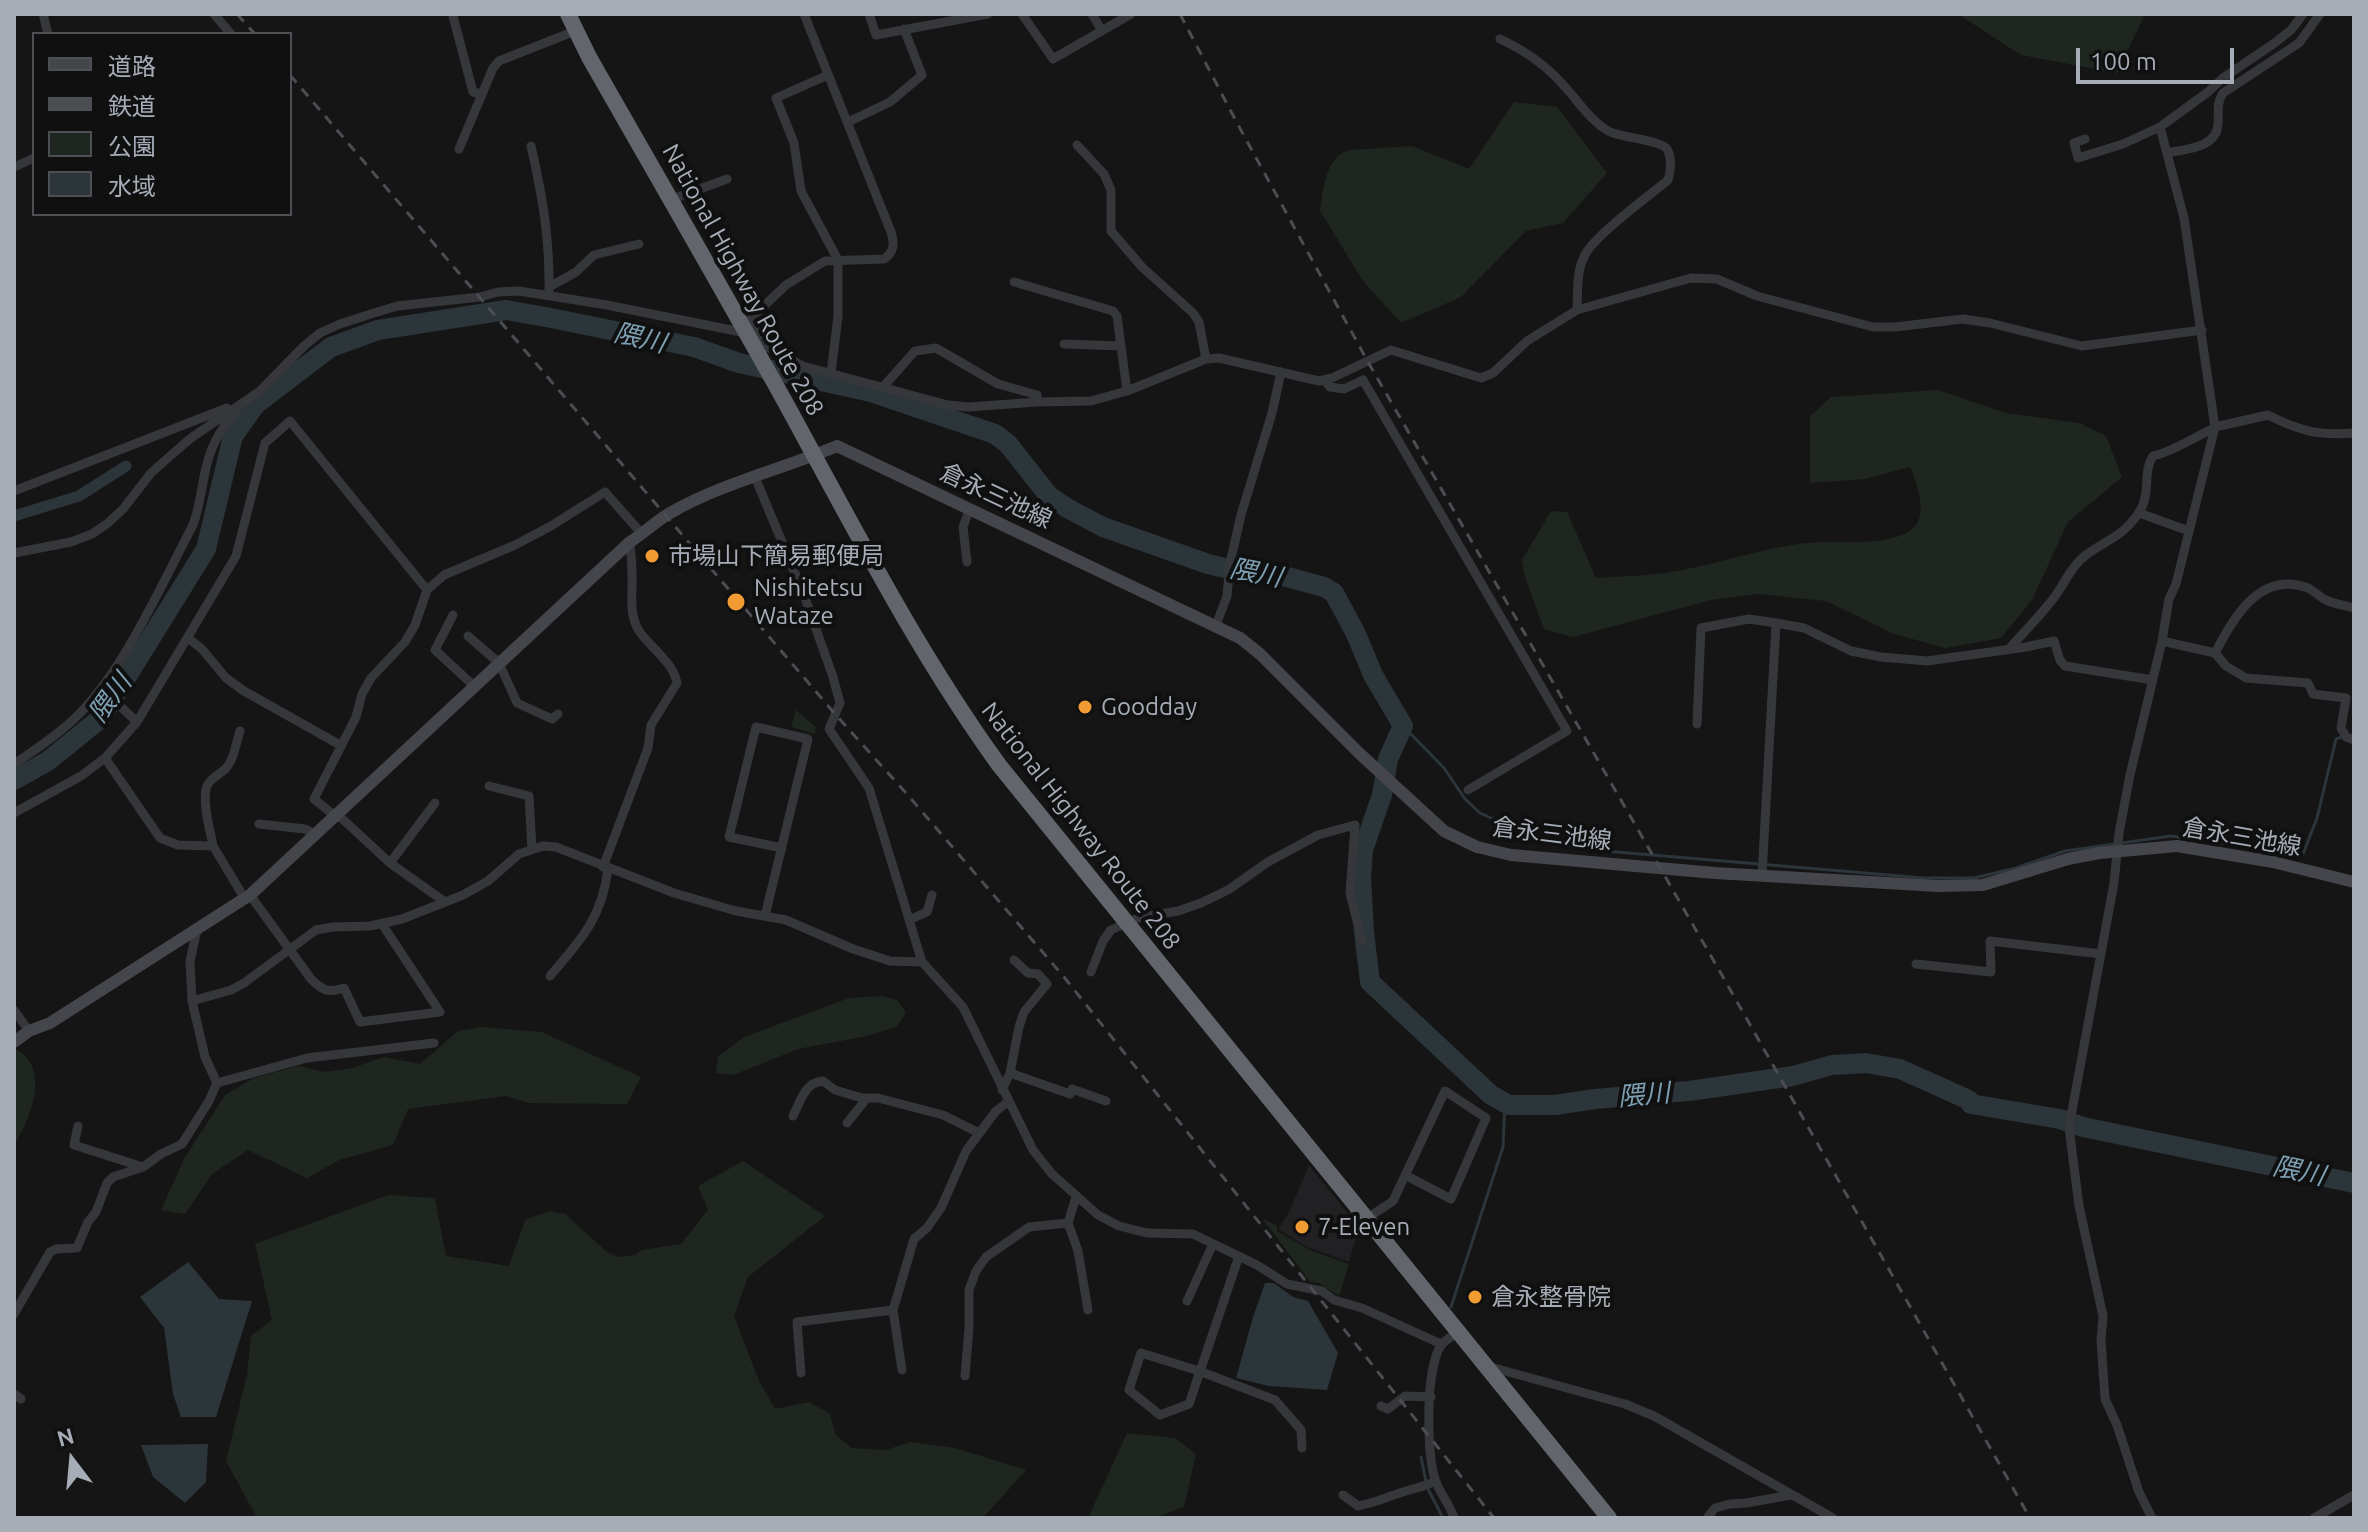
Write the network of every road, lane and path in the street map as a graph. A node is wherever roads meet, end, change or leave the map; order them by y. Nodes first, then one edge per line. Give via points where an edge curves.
1 (214, 14) edge
2 (568, 14) edge
3 (804, 14) edge
4 (869, 14) edge
5 (988, 14) edge
6 (1022, 14) edge
7 (1092, 14) edge
8 (1131, 14) edge
9 (2303, 14) edge
10 (2320, 14) edge
11 (453, 16) dead end
12 (904, 29) junction
13 (575, 31) junction
14 (1102, 31) junction
15 (229, 32) edge
16 (1500, 39) dead end
17 (828, 75) junction
18 (482, 94) junction
19 (848, 122) junction
20 (2160, 127) junction
21 (2085, 139) dead end
22 (1077, 145) dead end
23 (531, 146) dead end
24 (459, 149) dead end
25 (2167, 153) junction
26 (727, 179) dead end
27 (670, 200) junction
28 (639, 244) dead end
29 (838, 260) junction
30 (1014, 282) dead end
31 (549, 290) junction
32 (1577, 310) junction
33 (746, 329) junction
34 (2202, 330) junction
35 (1064, 344) dead end
36 (1121, 346) junction
37 (1206, 359) junction
38 (1281, 372) junction
39 (831, 373) junction
40 (1324, 380) junction
41 (883, 387) junction
42 (1127, 391) junction
43 (1037, 402) junction
44 (242, 403) junction
45 (2214, 428) junction
46 (2354, 433) edge
47 (814, 456) junction
48 (755, 477) junction
49 (14, 491) edge
50 (970, 508) junction
51 (2139, 513) junction
52 (2189, 531) junction
53 (642, 534) junction
54 (630, 542) junction
55 (14, 553) edge
56 (967, 562) dead end
57 (427, 590) junction
58 (2354, 608) edge
59 (453, 615) dead end
60 (1776, 623) junction
61 (1216, 625) junction
62 (468, 636) dead end
63 (188, 638) junction
64 (2162, 641) junction
65 (2008, 650) junction
66 (2215, 653) junction
67 (499, 663) junction
68 (2153, 680) junction
69 (474, 686) junction
70 (105, 692) junction
71 (558, 714) dead end
72 (137, 722) junction
73 (1697, 724) dead end
74 (240, 731) dead end
75 (2354, 740) edge
76 (340, 745) junction
77 (105, 758) junction
78 (14, 764) edge
79 (489, 786) dead end
80 (1468, 790) dead end
81 (435, 803) dead end
82 (14, 813) edge
83 (336, 815) junction
84 (259, 824) dead end
85 (315, 834) junction
86 (213, 846) junction
87 (782, 848) junction
88 (532, 849) junction
89 (2117, 851) junction
90 (390, 863) junction
91 (606, 868) junction
92 (1762, 876) junction
93 (2354, 882) edge
94 (932, 895) dead end
95 (247, 897) junction
96 (445, 902) junction
97 (765, 916) junction
98 (909, 920) junction
99 (1126, 923) junction
100 (382, 924) junction
101 (197, 930) junction
102 (1362, 941) dead end
103 (290, 948) junction
104 (2101, 954) junction
105 (1014, 960) dead end
106 (922, 962) junction
107 (1916, 964) dead end
108 (1091, 972) dead end
109 (550, 976) dead end
110 (192, 1001) junction
111 (14, 1010) edge
112 (29, 1031) junction
113 (14, 1042) edge
114 (434, 1043) dead end
115 (1010, 1073) junction
116 (217, 1083) junction
117 (1002, 1090) junction
118 (867, 1098) junction
119 (1106, 1101) dead end
120 (1008, 1102) junction
121 (793, 1116) dead end
122 (847, 1123) dead end
123 (78, 1126) dead end
124 (979, 1133) junction
125 (143, 1167) junction
126 (1405, 1175) junction
127 (1076, 1197) junction
128 (1366, 1219) junction
129 (1068, 1223) junction
130 (1213, 1244) junction
131 (1239, 1256) junction
132 (1187, 1301) dead end
133 (893, 1310) junction
134 (1088, 1310) dead end
135 (14, 1314) edge
136 (1458, 1332) junction
137 (1441, 1344) junction
138 (1487, 1366) junction
139 (902, 1370) dead end
140 (1199, 1371) junction
141 (801, 1373) dead end
142 (965, 1376) dead end
143 (1431, 1397) junction
144 (1381, 1406) dead end
145 (1302, 1448) dead end
146 (1435, 1481) junction
147 (1343, 1495) dead end
148 (1791, 1495) junction
149 (2354, 1495) edge
150 (1454, 1518) edge
151 (1609, 1518) edge
152 (1707, 1518) edge
153 (1833, 1518) edge
154 (2152, 1518) edge
155 (2314, 1518) edge

1 - 15 street
2 - 13 highway, National Highway Route 208
3 - 17 street
4 - 12 street via 876,35
5 - 12 street
6 - 14 street via 1053,59
7 - 14 street
8 - 14 street
9 - 20 street via 2283,36
10 - 25 street via 2299,43 2223,93 2217,103 2216,135 2206,144
11 - 18 street via 473,92
12 - 19 street via 922,75 890,102
13 - 18 street via 499,61
13 - 27 highway, National Highway Route 208
16 - 32 street via 1562,83 1611,133 1662,144 1667,150 1668,180 1584,256
17 - 19 street
17 - 29 street via 776,98 794,143 801,191
18 - 24 street
19 - 29 street via 894,241 884,259
20 - 21 street via 2078,158 2074,143
20 - 25 street
22 - 37 street via 1104,174 1111,190 1111,231 1193,313
23 - 31 street via 545,210
25 - 34 street via 2184,218
26 - 27 street
27 - 33 highway, National Highway Route 208
28 - 31 street via 594,255
29 - 33 street via 825,261 786,285
29 - 39 street
30 - 36 street via 1113,311
31 - 33 street
31 - 44 street via 397,306 340,324 320,333
32 - 34 street via 1705,277 1873,327 1963,319 2082,346
32 - 40 street via 1481,378 1391,350
33 - 39 street via 803,366
33 - 47 highway, National Highway Route 208
34 - 45 street
35 - 36 street
36 - 42 street
37 - 38 street
37 - 42 street
38 - 40 street
38 - 61 street
39 - 41 street
40 - 80 street via 1344,389 1363,380 1567,731
41 - 43 street via 948,405
41 - 43 street via 915,351 936,348 998,384 1037,395
42 - 43 street via 1091,401
44 - 49 street
44 - 55 street via 169,457 123,509 92,534
44 - 70 street via 216,438 193,525
45 - 46 street via 2268,415 2293,428 2327,435
45 - 51 street via 2153,456
45 - 52 street
47 - 48 main road, 倉永三池線
47 - 50 main road, 倉永三池線 via 837,446
47 - 99 highway, National Highway Route 208 via 962,713
48 - 53 main road, 倉永三池線 via 674,511
48 - 98 street via 828,659 840,703 829,729 869,788
50 - 56 street via 963,527
50 - 61 main road, 倉永三池線
51 - 52 street
51 - 65 street via 2120,535 2085,555
52 - 64 street
53 - 54 main road, 倉永三池線
53 - 57 street via 605,492 515,545 444,575
54 - 67 main road, 倉永三池線
54 - 91 street via 634,621 675,673 677,683 651,725 648,748
57 - 63 street via 290,421 265,443 236,556
57 - 76 street via 415,625 371,678
58 - 66 street via 2326,601 2308,588 2270,587 2251,599 2230,624
59 - 69 street via 435,650
60 - 65 street via 1881,657 1927,661
60 - 73 street via 1749,619 1701,628
60 - 92 street
61 - 92 main road, 倉永三池線 via 1260,654 1411,803 1444,831 1477,847 1511,855
62 - 67 street
63 - 72 street
63 - 76 street via 235,685
64 - 66 street
64 - 68 street
65 - 68 street via 2054,641 2065,666
66 - 75 street via 2246,678 2308,683 2313,694 2346,698 2341,728
67 - 69 main road, 倉永三池線
67 - 71 street via 517,703 552,719
68 - 89 street
69 - 83 main road, 倉永三池線
70 - 72 street
70 - 78 street
72 - 77 street
74 - 86 street via 232,760 206,789
76 - 83 street via 314,799
77 - 82 street
77 - 86 street via 160,838 178,845
79 - 88 street via 529,796
81 - 90 street
83 - 85 main road, 倉永三池線
83 - 90 street
84 - 85 street
85 - 95 main road, 倉永三池線
86 - 95 street
87 - 87 street via 808,739 756,727 729,837
87 - 97 street
88 - 91 street via 556,847
88 - 96 street via 488,881
89 - 92 main road, 倉永三池線 via 2068,859 1983,885
89 - 93 main road, 倉永三池線 via 2203,849
89 - 104 street
90 - 96 street
91 - 97 street via 674,893
91 - 109 street via 606,887 587,933
94 - 98 street via 927,912
95 - 101 main road, 倉永三池線
95 - 103 street
96 - 100 street
97 - 106 street via 890,961
98 - 106 street
99 - 102 street via 1201,903 1318,835 1355,825 1350,893
99 - 108 street via 1103,941
99 - 128 highway, National Highway Route 208
100 - 103 street via 316,930
100 - 103 street via 440,1012 360,1022 344,988 321,989
101 - 110 street via 190,961
101 - 112 main road, 倉永三池線
103 - 110 street via 244,983
104 - 107 street via 1990,941 1991,972
104 - 154 street via 2069,1127 2079,1206 2103,1316 2105,1399
105 - 115 street via 1047,984 1024,1012
106 - 117 street via 963,1007
110 - 116 street
111 - 112 street
112 - 113 main road, 倉永三池線
114 - 116 street via 307,1058
115 - 117 street
115 - 119 street
116 - 125 street via 182,1144
117 - 120 street
118 - 121 street via 815,1081
118 - 122 street
118 - 124 street via 943,1115
120 - 124 street
120 - 127 street via 1033,1150
123 - 125 street via 74,1145
124 - 133 street via 941,1208 914,1239
125 - 135 street via 107,1183 77,1248 50,1252
126 - 126 street via 1445,1091 1486,1118 1451,1199
126 - 128 street via 1393,1201
127 - 129 street
127 - 130 street via 1119,1226 1193,1234
128 - 136 highway, National Highway Route 208
129 - 134 street
129 - 142 street via 1029,1227 986,1257 976,1271 969,1290
130 - 131 street
130 - 132 street
131 - 137 street via 1287,1284 1322,1291
131 - 140 street
133 - 139 street
133 - 141 street via 797,1322
136 - 137 street
136 - 138 highway, National Highway Route 208
137 - 143 street via 1431,1369
138 - 148 street via 1654,1416
138 - 151 highway, National Highway Route 208
140 - 140 street via 1189,1404 1160,1415 1129,1390 1141,1353
140 - 145 street via 1275,1400 1301,1430
143 - 144 street via 1405,1396 1388,1409
143 - 146 street via 1429,1447
146 - 147 street via 1358,1506
146 - 150 street
148 - 152 street via 1715,1508
148 - 153 street
149 - 155 street

